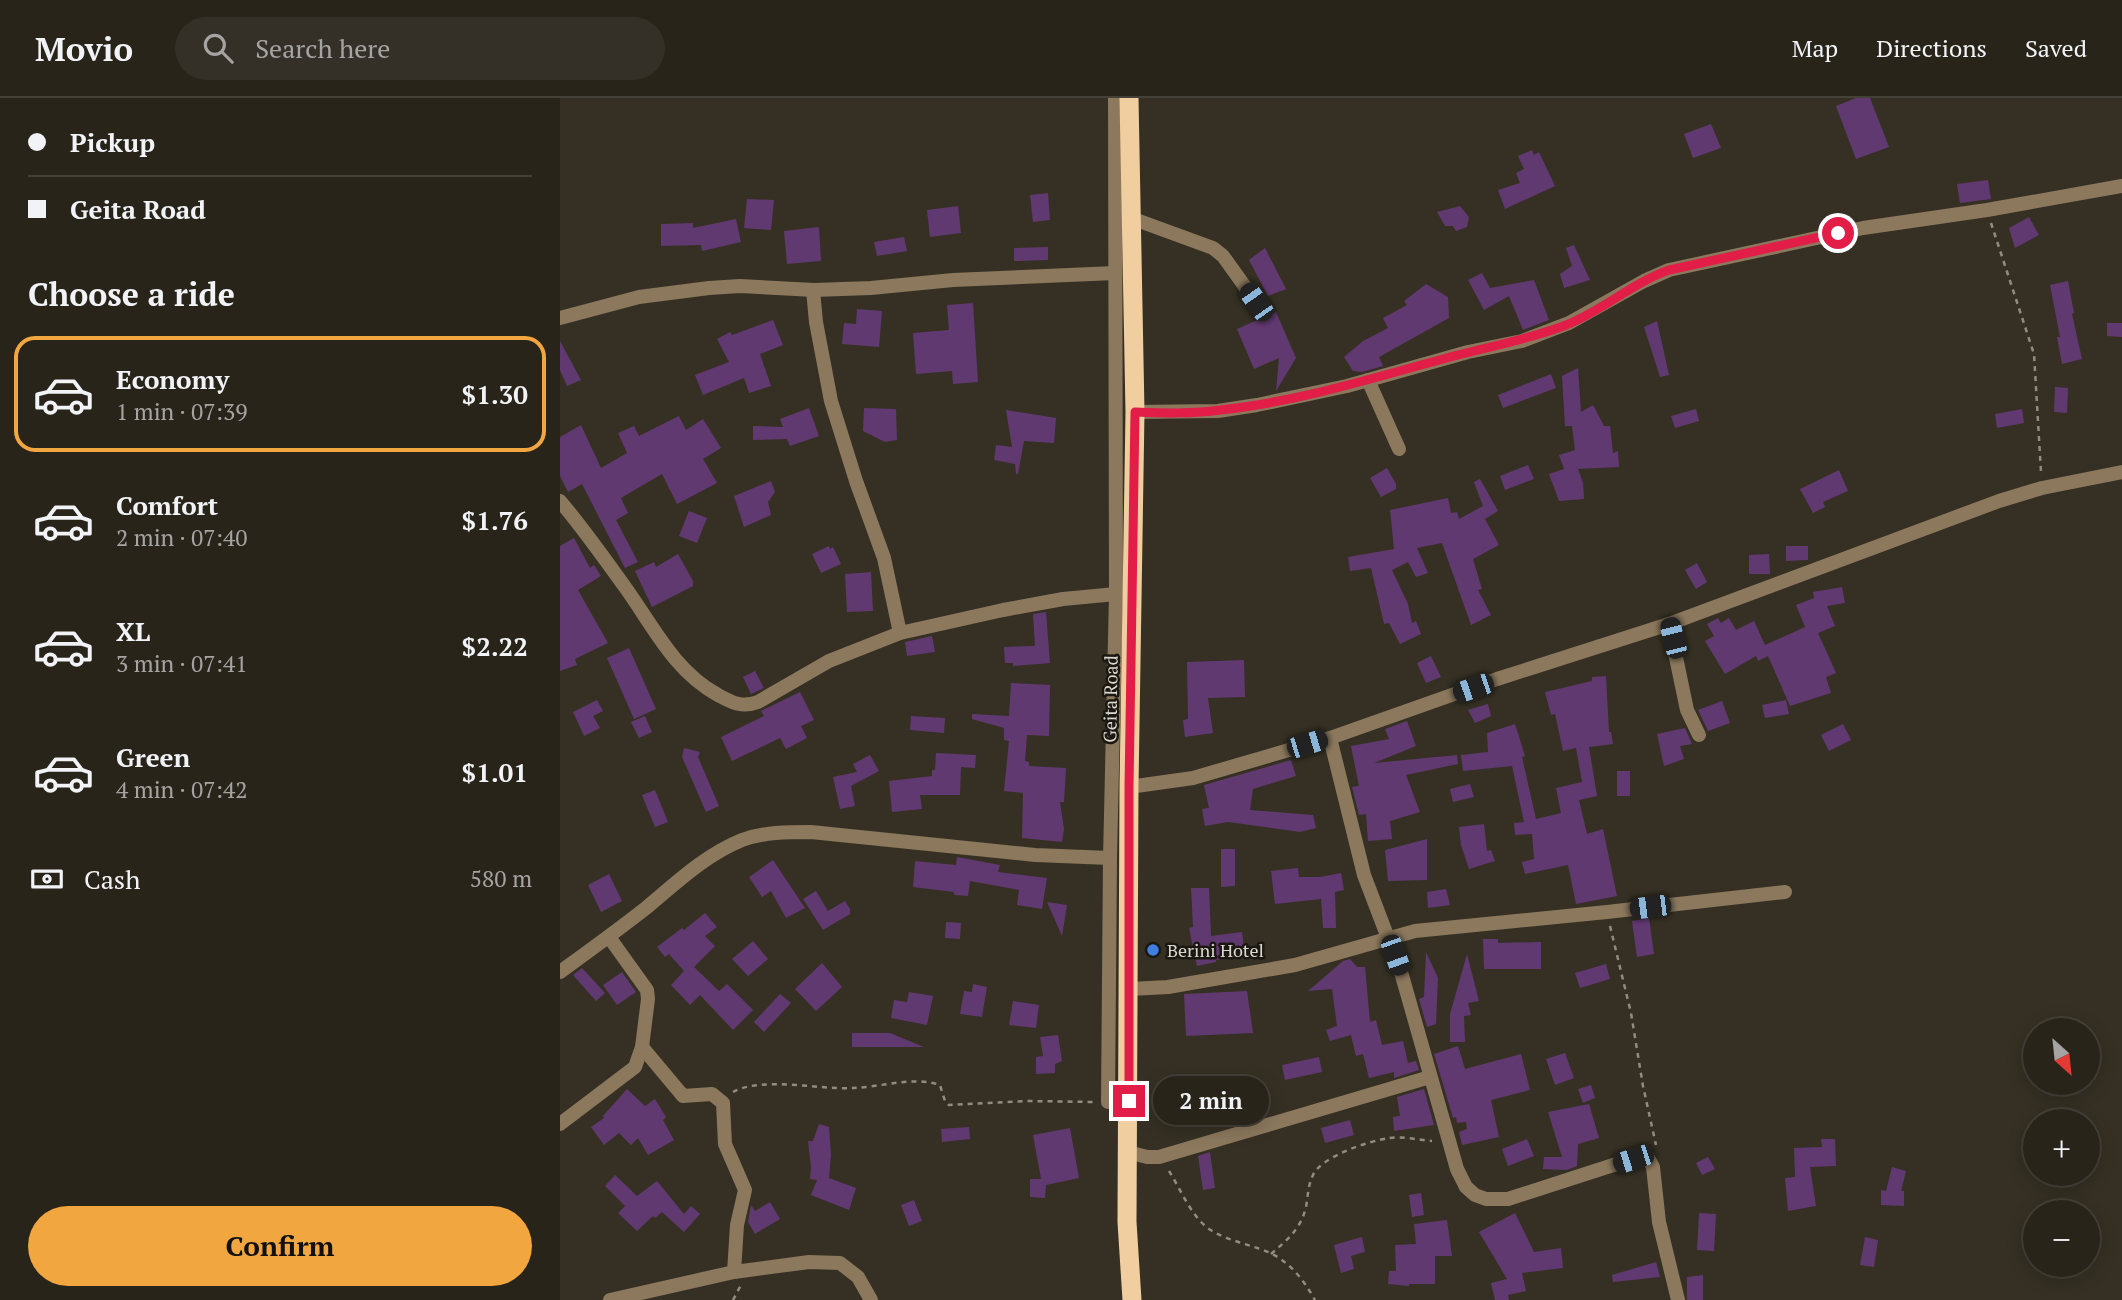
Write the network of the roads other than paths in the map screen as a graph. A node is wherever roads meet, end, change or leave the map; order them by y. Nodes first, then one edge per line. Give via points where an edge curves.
1 (1115, 98) edge
2 (1129, 98) edge
3 (2122, 186) edge
4 (1131, 218) junction
5 (1115, 273) junction
6 (813, 290) junction
7 (1256, 302) dead end
8 (560, 318) edge
9 (1368, 380) junction
10 (1135, 412) junction
11 (1399, 449) dead end
12 (2122, 472) edge
13 (563, 510) edge
14 (1116, 594) junction
15 (1669, 624) junction
16 (900, 633) junction
17 (1699, 735) dead end
18 (1330, 738) junction
19 (1129, 787) junction
20 (1110, 858) junction
21 (1784, 891) dead end
22 (609, 937) junction
23 (1388, 937) junction
24 (560, 972) edge
25 (1130, 989) junction
26 (642, 1047) junction
27 (1430, 1077) junction
28 (1108, 1102) road end
29 (560, 1124) edge
30 (1128, 1152) junction
31 (734, 1272) junction
32 (610, 1300) edge
33 (871, 1300) edge
34 (1132, 1300) edge
35 (1678, 1300) edge

1 - 5 street
2 - 4 highway, Geita Road
3 - 9 street via 1863,228 1669,270 1569,323 1522,341
4 - 7 street via 1213,248
4 - 10 highway, Geita Road
5 - 6 street
5 - 14 street
6 - 8 street via 740,286 676,291
6 - 16 street via 831,401 884,558
9 - 10 street via 1218,411
9 - 11 street
10 - 19 highway, Geita Road
12 - 15 street via 1999,501
13 - 16 street via 678,665 736,705 758,702 829,661
14 - 16 street via 1039,603
14 - 20 street
15 - 17 street via 1687,710
15 - 18 street
18 - 19 street via 1193,778
18 - 23 street via 1364,875
19 - 25 highway, Geita Road
20 - 22 street via 776,832 723,850
20 - 28 street
21 - 23 street
22 - 24 street
22 - 26 street via 647,990
23 - 25 street via 1274,970
23 - 27 street
25 - 30 highway, Geita Road
26 - 29 street via 632,1070
26 - 31 street via 683,1096 712,1094 724,1107 725,1144 745,1190
27 - 30 street via 1159,1157
27 - 35 street via 1466,1187 1486,1199 1527,1195 1647,1156 1653,1167 1659,1222
30 - 34 highway, Geita Road
31 - 32 street
31 - 33 street via 809,1262 840,1263 858,1277

